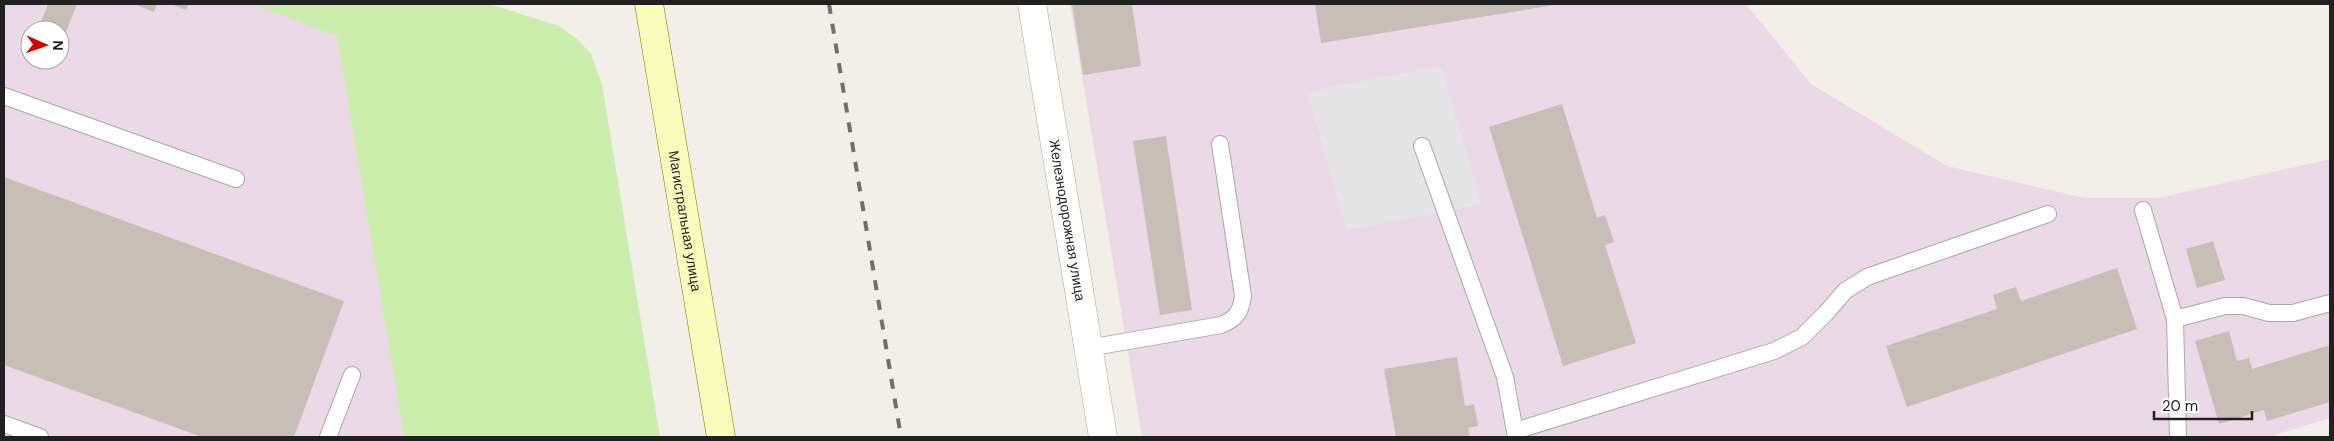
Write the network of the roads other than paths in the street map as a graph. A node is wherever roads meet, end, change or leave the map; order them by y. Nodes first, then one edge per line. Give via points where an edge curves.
1 (649, 4) edge
2 (1032, 4) edge
3 (4, 96) edge
4 (1220, 144) dead end
5 (1422, 146) dead end
6 (236, 179) dead end
7 (2143, 210) dead end
8 (2048, 214) dead end
9 (2330, 303) edge
10 (2174, 319) junction
11 (1088, 348) junction
12 (352, 374) dead end
13 (4, 424) edge
14 (1516, 434) edge
15 (40, 437) edge
16 (328, 437) edge
17 (721, 437) edge
18 (1103, 437) edge
19 (2178, 437) edge

1 - 17 main road, Магистральная улица
2 - 11 street, Железнодорожная улица
3 - 6 lane
4 - 11 lane via 1243,296 1241,309 1233,321 1221,325
5 - 14 lane via 1505,377
7 - 10 lane
8 - 14 lane via 1867,277 1844,291 1802,337 1774,351
9 - 10 lane via 2293,313 2225,306
10 - 19 lane
11 - 18 street, Железнодорожная улица
12 - 16 lane
13 - 15 lane

